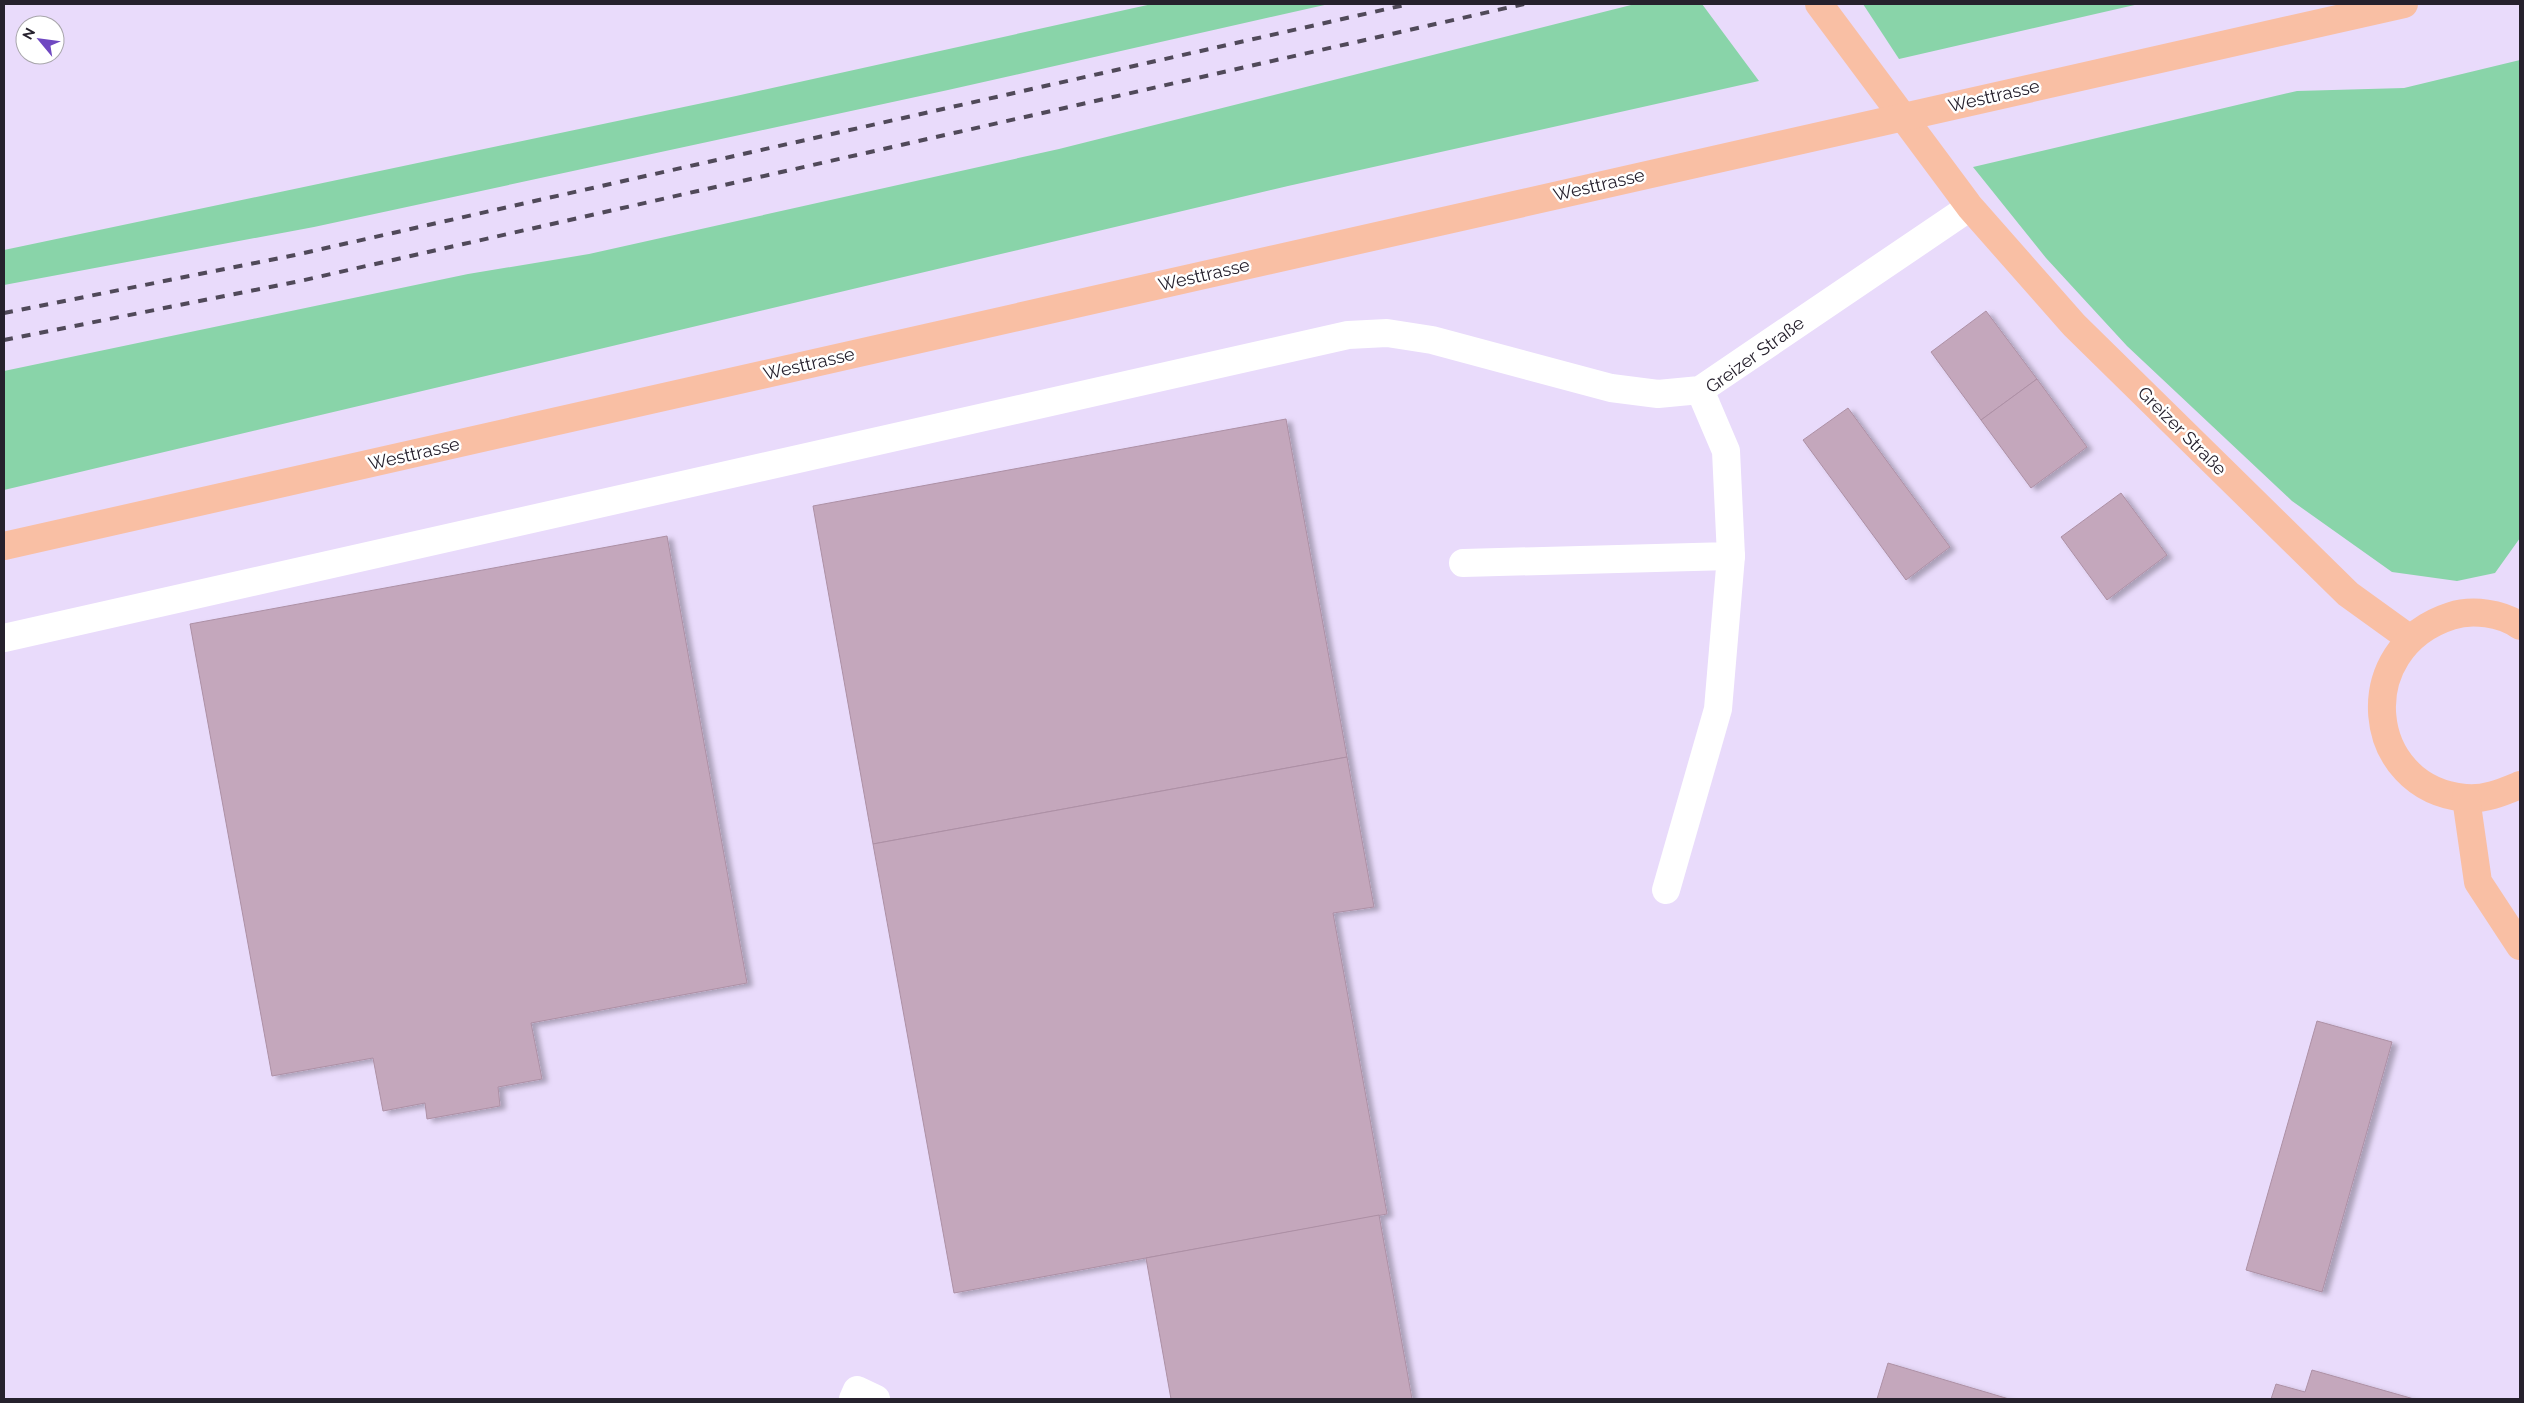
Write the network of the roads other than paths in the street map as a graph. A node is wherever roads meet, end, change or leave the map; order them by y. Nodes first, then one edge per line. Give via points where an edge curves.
1 (1819, 4) edge
2 (2404, 4) edge
3 (1970, 207) junction
4 (1700, 390) junction
5 (4, 546) edge
6 (1731, 556) junction
7 (1463, 563) dead end
8 (2518, 620) edge
9 (4, 638) edge
10 (2409, 638) junction
11 (2520, 785) edge
12 (2466, 798) junction
13 (1666, 890) dead end
14 (2520, 946) edge
15 (853, 1399) edge
16 (876, 1399) edge

1 - 3 main road, Greizer Straße
2 - 5 main road, Westtrasse
3 - 4 lane, Greizer Straße
3 - 10 main road, Greizer Straße via 2074,324 2348,594
4 - 6 lane, Greizer Straße via 1726,451
4 - 9 lane via 1658,394 1611,388 1432,340 1387,333 1348,336
6 - 7 lane
6 - 13 lane, Greizer Straße via 1718,709
8 - 10 main road via 2487,613 2459,613 2432,622
10 - 12 main road via 2391,662 2382,691 2382,722 2392,750 2411,774 2436,791
11 - 12 main road via 2494,796
12 - 14 main road via 2478,882
15 - 16 lane via 857,1390

